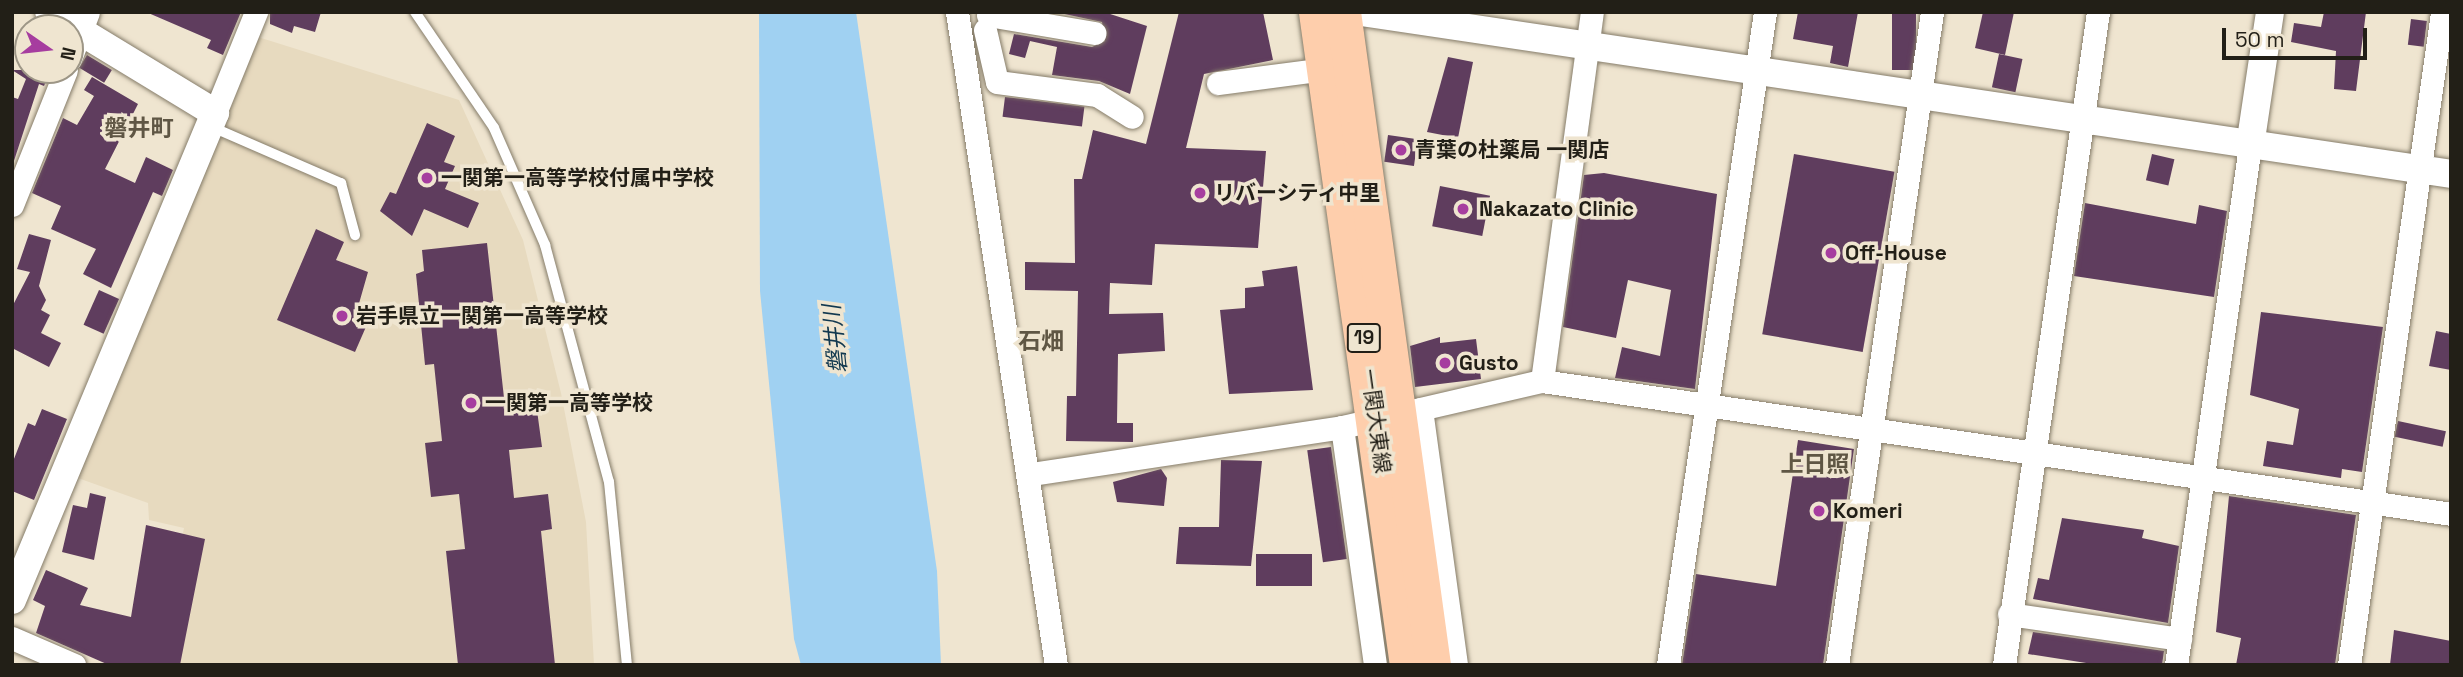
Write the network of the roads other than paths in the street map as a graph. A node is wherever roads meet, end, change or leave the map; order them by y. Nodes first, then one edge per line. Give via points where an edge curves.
1 (49, 12) edge
2 (256, 12) edge
3 (415, 12) edge
4 (957, 12) edge
5 (1361, 12) edge
6 (1592, 12) edge
7 (1765, 12) edge
8 (1931, 12) edge
9 (2098, 12) edge
10 (2270, 12) edge
11 (2442, 12) edge
12 (1326, 13) edge
13 (987, 19) edge
14 (85, 22) edge
15 (1094, 33) dead end
16 (1587, 48) junction
17 (964, 56) junction
18 (1324, 69) junction
19 (1756, 74) junction
20 (1218, 83) dead end
21 (60, 84) edge
22 (1921, 98) junction
23 (1132, 117) dead end
24 (212, 119) junction
25 (2082, 121) junction
26 (2250, 146) junction
27 (2419, 169) junction
28 (2451, 174) edge
29 (12, 205) edge
30 (355, 235) dead end
31 (1542, 382) junction
32 (1704, 406) junction
33 (1399, 414) junction
34 (1342, 427) junction
35 (1872, 430) junction
36 (2033, 453) junction
37 (1032, 474) junction
38 (2205, 477) junction
39 (2371, 502) junction
40 (2451, 514) edge
41 (15, 583) edge
42 (2009, 614) junction
43 (12, 638) edge
44 (2180, 639) junction
45 (74, 665) edge
46 (627, 665) edge
47 (1056, 665) edge
48 (1375, 665) edge
49 (1407, 665) edge
50 (1433, 665) edge
51 (1456, 665) edge
52 (1668, 665) edge
53 (1837, 665) edge
54 (2004, 665) edge
55 (2176, 665) edge
56 (2349, 665) edge

1 - 14 street
2 - 24 street
3 - 46 lane via 494,128 545,245 609,482
4 - 17 street
5 - 16 street
6 - 16 street
7 - 19 street
8 - 22 street
9 - 25 street
10 - 26 street
11 - 27 street
12 - 18 main road, 一関大東線 / 19
12 - 33 main road, 一関大東線 / 19
13 - 15 street
13 - 17 street
13 - 23 street via 997,82 1097,95
14 - 24 street
16 - 19 street
16 - 31 street
17 - 37 street
18 - 20 street
18 - 33 main road, 一関大東線 / 19
19 - 22 street
19 - 32 street
21 - 29 street
22 - 25 street
22 - 35 street
24 - 30 lane via 341,183
24 - 41 street
25 - 26 street
25 - 36 street
26 - 27 street
26 - 38 street
27 - 28 street
27 - 39 street
31 - 32 street
31 - 33 street
32 - 35 street
32 - 52 street
33 - 34 street
33 - 49 main road, 一関大東線 / 19
33 - 50 main road, 一関大東線 / 19
33 - 51 street
34 - 37 street
34 - 48 street
35 - 36 street
35 - 53 street
36 - 38 street
36 - 42 street
37 - 47 street
38 - 39 street
38 - 44 street
39 - 40 street
39 - 56 street
42 - 44 street
42 - 54 street
43 - 45 street
44 - 55 street

